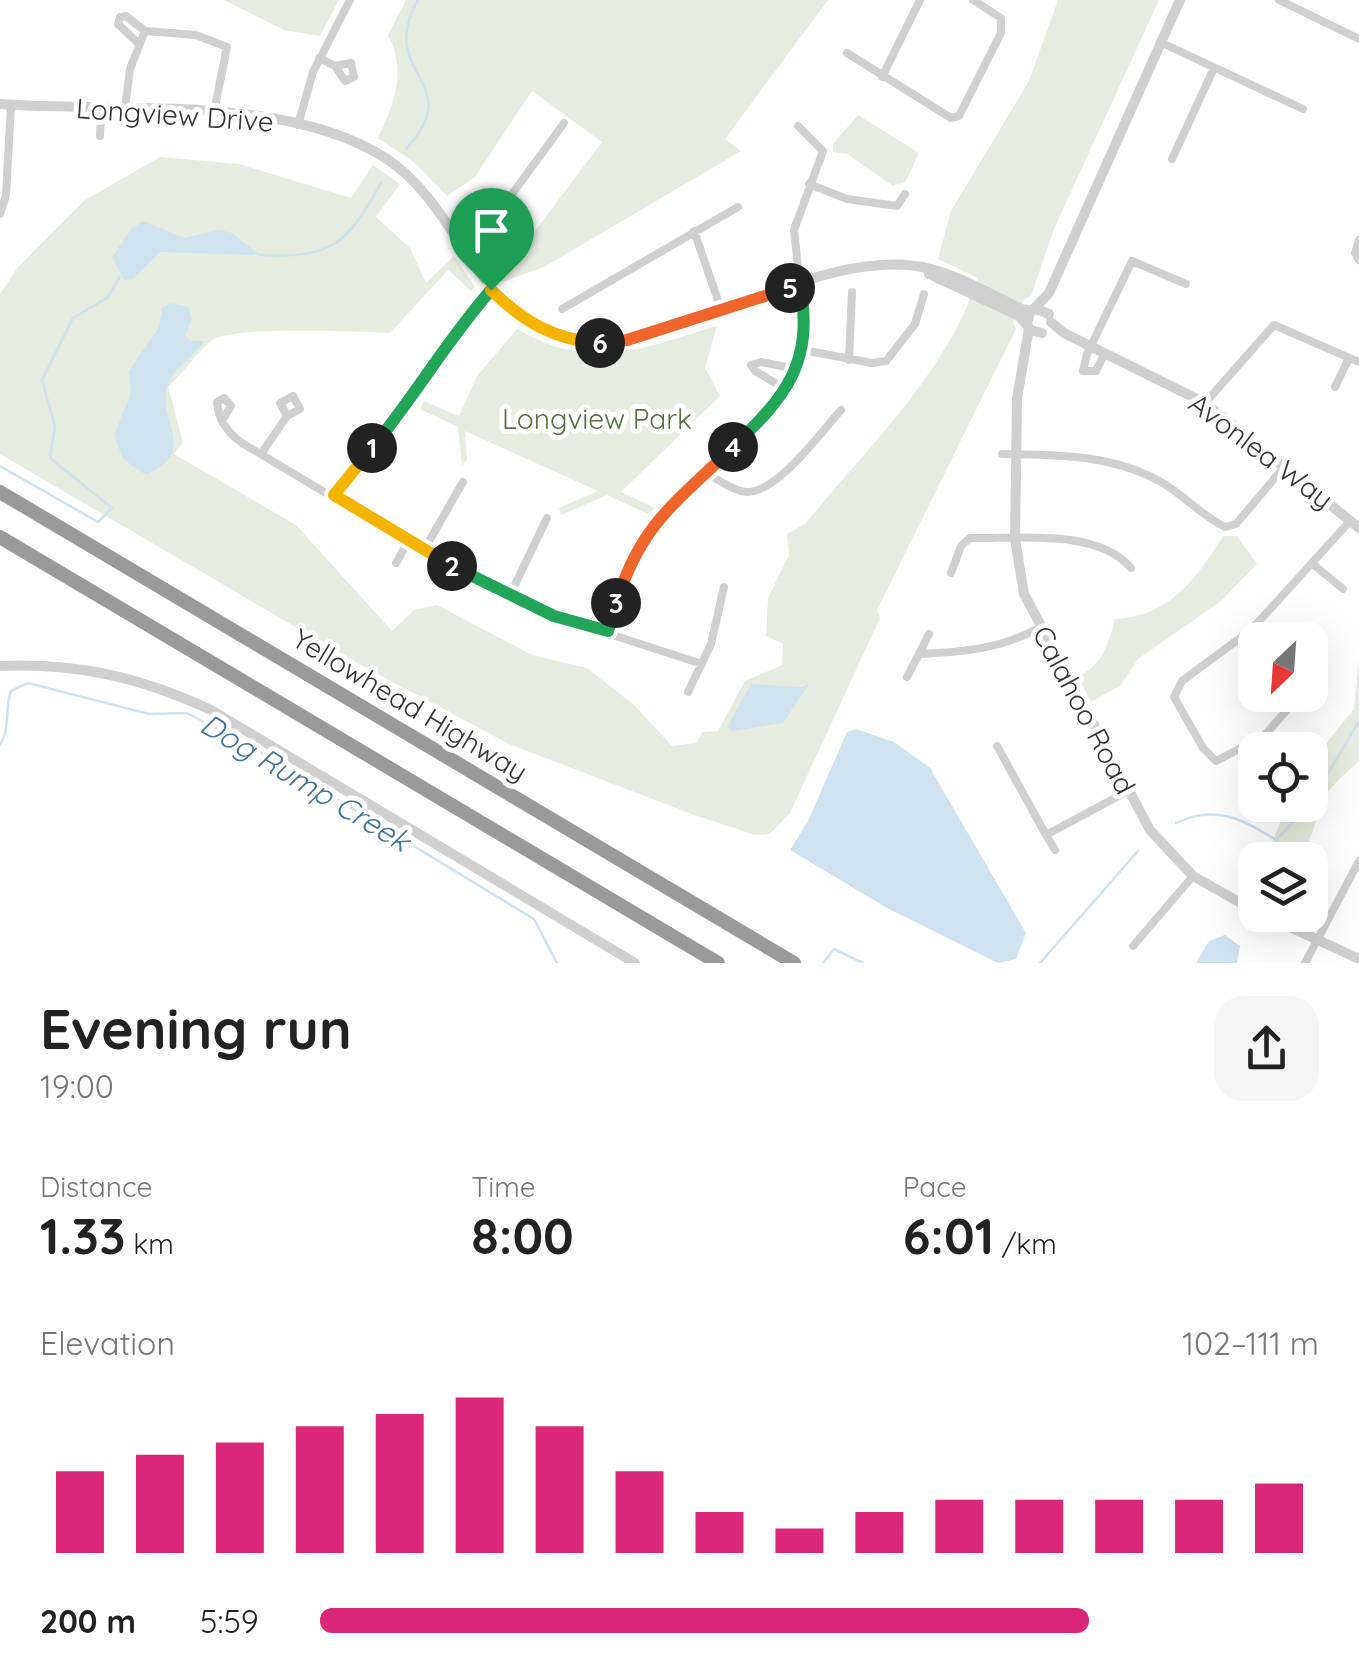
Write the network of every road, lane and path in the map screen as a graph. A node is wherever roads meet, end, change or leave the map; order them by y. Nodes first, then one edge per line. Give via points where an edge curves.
1 (350, 0) edge
2 (920, 0) edge
3 (973, 0) edge
4 (1180, 0) edge
5 (1279, 0) edge
6 (145, 30) junction
7 (1359, 40) edge
8 (138, 42) junction
9 (1160, 42) junction
10 (847, 53) dead end
11 (319, 58) junction
12 (335, 66) dead end
13 (1214, 68) junction
14 (882, 77) junction
15 (5, 104) edge
16 (102, 108) junction
17 (125, 108) junction
18 (1303, 109) dead end
19 (214, 112) junction
20 (564, 123) dead end
21 (298, 126) junction
22 (798, 126) dead end
23 (100, 136) dead end
24 (1172, 159) dead end
25 (809, 184) junction
26 (905, 194) dead end
27 (738, 207) dead end
28 (0, 214) edge
29 (694, 231) junction
30 (460, 240) junction
31 (1359, 240) edge
32 (1359, 260) edge
33 (910, 265) junction
34 (1186, 284) dead end
35 (800, 285) junction
36 (491, 290) junction
37 (852, 292) dead end
38 (1050, 293) junction
39 (924, 294) dead end
40 (562, 309) dead end
41 (1034, 310) junction
42 (722, 312) junction
43 (1047, 325) junction
44 (1028, 326) junction
45 (1030, 344) junction
46 (1091, 347) junction
47 (803, 350) junction
48 (1105, 353) junction
49 (1349, 358) junction
50 (849, 360) junction
51 (1359, 362) edge
52 (796, 369) junction
53 (1335, 387) dead end
54 (787, 390) junction
55 (1205, 403) junction
56 (841, 410) dead end
57 (287, 416) dead end
58 (223, 419) dead end
59 (261, 454) junction
60 (1002, 454) dead end
61 (1016, 454) junction
62 (1284, 466) junction
63 (706, 473) junction
64 (463, 482) dead end
65 (0, 492) edge
66 (334, 495) junction
67 (1359, 510) edge
68 (547, 518) dead end
69 (1355, 524) edge
70 (0, 537) edge
71 (1016, 540) junction
72 (408, 542) junction
73 (424, 550) junction
74 (396, 564) dead end
75 (1314, 565) junction
76 (1131, 568) dead end
77 (951, 573) dead end
78 (724, 587) dead end
79 (1343, 589) dead end
80 (510, 594) junction
81 (1258, 622) edge
82 (1055, 630) dead end
83 (608, 631) junction
84 (1042, 632) junction
85 (928, 634) dead end
86 (1238, 639) edge
87 (918, 654) junction
88 (702, 664) junction
89 (0, 666) edge
90 (907, 678) dead end
91 (688, 692) dead end
92 (1285, 712) edge
93 (997, 746) dead end
94 (1128, 790) junction
95 (1046, 835) junction
96 (1054, 850) dead end
97 (1359, 861) edge
98 (1193, 876) junction
99 (1238, 901) edge
100 (1302, 932) edge
101 (1317, 939) junction
102 (1132, 946) dead end
103 (1359, 959) edge
104 (635, 963) edge
105 (718, 963) edge
106 (794, 963) edge
107 (1305, 963) edge

1 - 11 street
2 - 14 street
3 - 14 street via 1001,18 1000,33 958,116
4 - 9 street
5 - 7 street
6 - 8 street
6 - 8 street via 120,17 118,24
6 - 19 street via 196,35 227,48
8 - 17 street
9 - 13 street
9 - 38 street
10 - 14 street
11 - 12 street
11 - 21 street
13 - 18 street
13 - 24 street
15 - 16 street, Longview Drive
15 - 28 street via 6,195
16 - 17 street, Longview Drive
16 - 23 street
17 - 19 street, Longview Drive
19 - 21 street, Longview Drive
20 - 30 street via 502,208
21 - 30 street, Longview Drive via 390,161 426,192
22 - 25 street via 823,151
25 - 26 street via 876,205 897,206
25 - 35 street via 794,230
27 - 29 street
29 - 40 street
29 - 42 street
30 - 36 street, Longview Drive
31 - 32 street
33 - 35 street, Longview Drive via 857,267
33 - 41 street, Longview Drive
33 - 44 street, Longview Drive
34 - 46 street via 1132,261
35 - 42 street, Longview Drive
35 - 47 street
36 - 42 street, Longview Drive via 536,326 575,342 616,342
36 - 66 street
37 - 50 street
38 - 41 street
38 - 43 street
39 - 50 street via 914,324 886,361
41 - 43 street, Longview Drive
41 - 44 street
43 - 44 street, Longview Drive
43 - 45 street
43 - 46 street, Avonlea Way
44 - 45 street, Calahoo Road
45 - 61 street, Calahoo Road via 1016,398
46 - 48 street, Avonlea Way
46 - 48 street via 1082,364 1086,373 1096,371
47 - 50 street
47 - 52 street
48 - 55 street, Avonlea Way
49 - 51 street
49 - 53 street
49 - 55 street via 1274,325
52 - 54 street
52 - 54 street via 751,364
54 - 63 street
55 - 62 street, Avonlea Way
56 - 63 street via 762,490 744,493
57 - 59 street
58 - 59 street via 234,437
59 - 66 street
60 - 61 street
61 - 62 street via 1093,458 1140,472 1225,527 1236,524
61 - 71 street, Calahoo Road
62 - 69 street, Avonlea Way
63 - 83 street via 635,548
64 - 73 street
65 - 106 highway, Yellowhead Highway
66 - 72 street
67 - 69 street
68 - 80 street
69 - 75 street
70 - 105 highway
71 - 76 street via 1081,544 1124,559
71 - 77 street via 970,538
71 - 84 street, Calahoo Road via 1024,594
72 - 73 street
72 - 74 street
73 - 80 street
75 - 79 street
75 - 81 street
78 - 88 street
80 - 83 street via 554,616
82 - 84 street
83 - 88 street
84 - 87 street via 970,651
84 - 94 street, Calahoo Road
85 - 87 street
86 - 92 street via 1175,688 1177,704 1210,760 1264,736
87 - 90 street
88 - 91 street
89 - 104 street via 83,666 163,688 211,710
93 - 95 street
94 - 95 street
94 - 98 street, Calahoo Road via 1150,830
95 - 96 street
97 - 101 street
98 - 99 street, Calahoo Road
98 - 102 street
100 - 101 street
101 - 103 street
101 - 107 street

